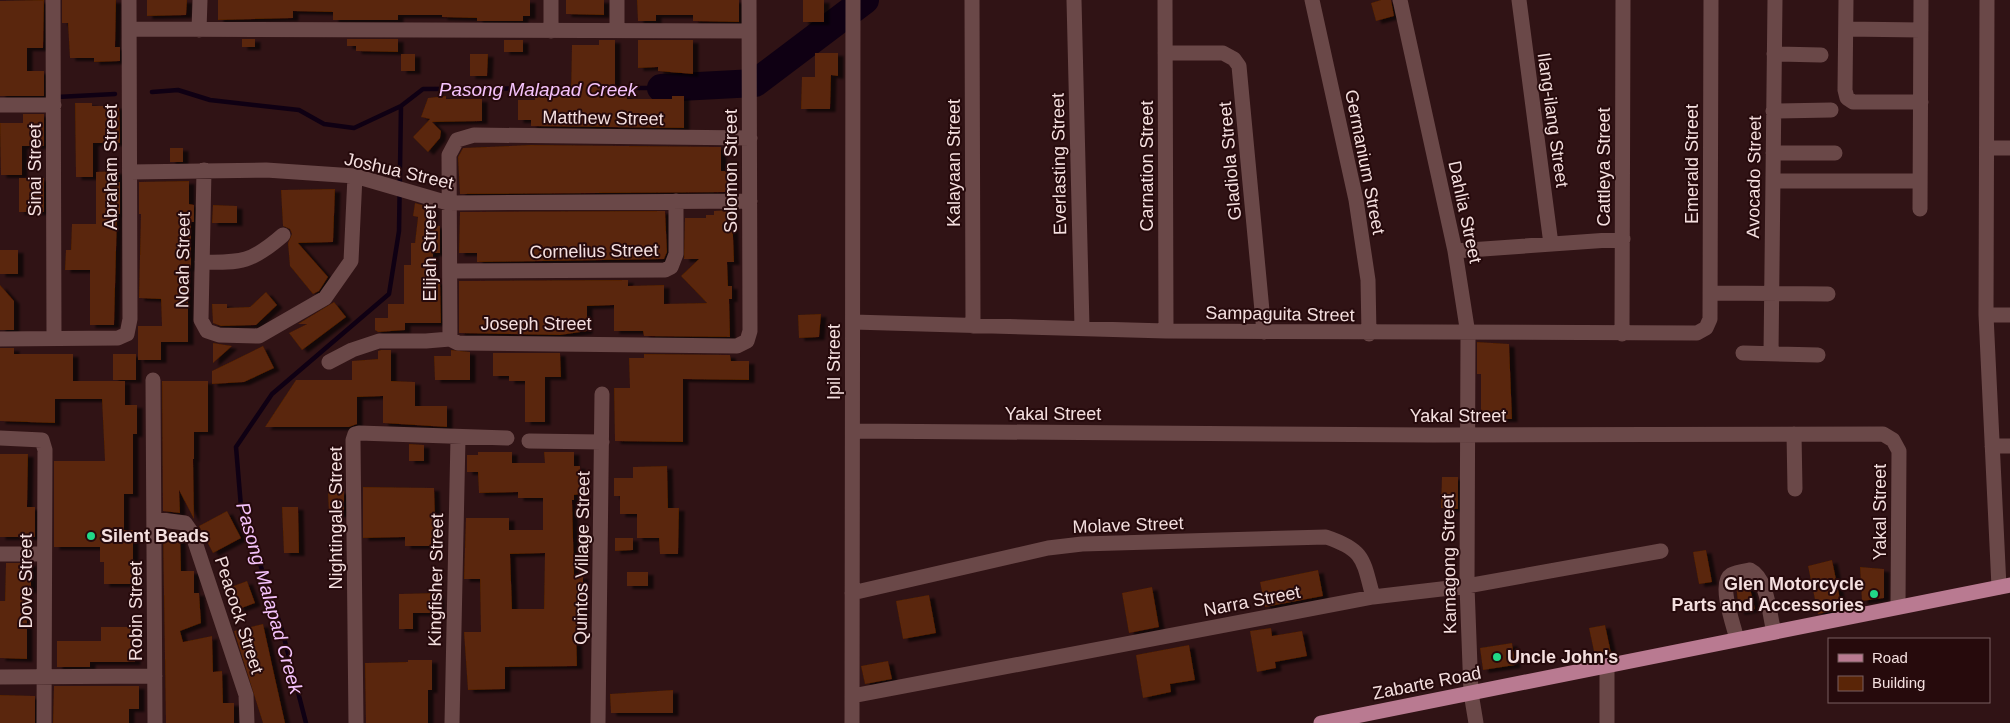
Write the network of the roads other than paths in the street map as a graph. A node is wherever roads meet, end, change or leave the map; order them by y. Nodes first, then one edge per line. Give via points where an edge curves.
1 (53, 0) edge
2 (130, 0) edge
3 (200, 0) edge
4 (551, 0) edge
5 (617, 0) edge
6 (749, 0) edge
7 (853, 0) edge
8 (972, 0) edge
9 (1074, 0) edge
10 (1165, 0) edge
11 (1312, 0) edge
12 (1400, 0) edge
13 (1518, 0) edge
14 (1623, 0) edge
15 (1712, 0) edge
16 (1775, 0) edge
17 (1846, 0) edge
18 (1921, 0) edge
19 (1987, 0) edge
20 (130, 29) junction
21 (1846, 29) junction
22 (199, 30) junction
23 (1921, 30) junction
24 (551, 31) junction
25 (617, 31) junction
26 (749, 31) junction
27 (1165, 53) junction
28 (1774, 54) junction
29 (1821, 55) dead end
30 (1921, 102) junction
31 (0, 105) edge
32 (54, 105) junction
33 (1832, 110) dead end
34 (1774, 111) junction
35 (750, 138) junction
36 (457, 140) joint
37 (1986, 148) junction
38 (2010, 148) edge
39 (1773, 153) junction
40 (1835, 153) dead end
41 (204, 170) junction
42 (130, 172) junction
43 (355, 176) junction
44 (1773, 181) junction
45 (1919, 182) junction
46 (676, 201) junction
47 (750, 201) junction
48 (448, 203) junction
49 (1920, 209) dead end
50 (283, 235) dead end
51 (1623, 239) junction
52 (1551, 244) junction
53 (1455, 251) junction
54 (202, 262) junction
55 (451, 271) junction
56 (1710, 293) junction
57 (1772, 294) junction
58 (1828, 294) dead end
59 (1986, 315) junction
60 (2010, 315) edge
61 (853, 322) junction
62 (974, 326) junction
63 (1082, 327) junction
64 (1706, 328) joint
65 (1166, 331) junction
66 (1264, 332) junction
67 (1369, 334) junction
68 (1468, 334) junction
69 (1622, 334) junction
70 (0, 339) edge
71 (54, 339) junction
72 (450, 339) junction
73 (747, 341) joint
74 (1743, 353) dead end
75 (1771, 354) junction
76 (1818, 354) dead end
77 (328, 362) dead end
78 (153, 380) dead end
79 (602, 394) dead end
80 (853, 431) junction
81 (1794, 434) junction
82 (1466, 435) junction
83 (0, 438) edge
84 (458, 438) junction
85 (507, 438) dead end
86 (529, 441) dead end
87 (602, 442) junction
88 (1992, 446) junction
89 (2010, 446) edge
90 (1795, 489) dead end
91 (154, 519) junction
92 (1661, 551) dead end
93 (0, 554) edge
94 (44, 554) junction
95 (1467, 586) junction
96 (2005, 586) edge
97 (852, 593) junction
98 (1373, 598) junction
99 (1898, 607) junction
100 (1774, 632) junction
101 (1737, 640) junction
102 (1607, 666) junction
103 (155, 676) junction
104 (0, 677) edge
105 (45, 677) junction
106 (1471, 693) junction
107 (852, 696) junction
108 (1331, 722) edge
109 (44, 723) edge
110 (155, 723) edge
111 (247, 723) edge
112 (356, 723) edge
113 (452, 723) edge
114 (598, 723) edge
115 (852, 723) edge
116 (1476, 723) edge
117 (1606, 723) edge

1 - 32 street, Sinai Street
2 - 20 street, Abraham Street
3 - 22 street
4 - 24 street
5 - 25 street
6 - 26 street, Solomon Street
7 - 61 street, Ipil Street
8 - 62 street, Kalayaan Street
9 - 63 street, Everlasting Street
10 - 27 street, Carnation Street
11 - 67 street, Germanium Street via 1356,200 1368,280
12 - 53 street, Dahlia Street
13 - 52 street, Ilang-ilang Street
14 - 51 street, Cattleya Street
15 - 56 street, Emerald Street
16 - 28 street, Avocado Street
17 - 21 street
18 - 23 street
19 - 37 street
20 - 22 street
20 - 42 street, Abraham Street
21 - 23 street
21 - 30 street via 1847,98 1853,102
22 - 24 street
23 - 30 street
24 - 25 street
25 - 26 street
26 - 35 street, Solomon Street
27 - 65 street, Carnation Street
27 - 66 street, Gladiola Street via 1223,53 1239,66
28 - 29 street
28 - 34 street, Avocado Street
30 - 45 street
31 - 32 street
32 - 71 street, Sinai Street
33 - 34 street
34 - 39 street, Avocado Street
35 - 36 street, Matthew Street via 474,136
35 - 47 street, Solomon Street
36 - 48 street, Elijah Street via 449,155
37 - 38 street
37 - 59 street
39 - 40 street
39 - 44 street, Avocado Street
41 - 42 street, Joshua Street
41 - 43 street, Joshua Street
41 - 54 street, Noah Street
42 - 71 street, Abraham Street via 128,334 118,338
43 - 48 street, Joshua Street
43 - 54 street, Noah Street via 351,261 326,298 259,336 220,335 207,331 201,320
44 - 45 street
44 - 57 street, Avocado Street
45 - 49 street
46 - 47 street, Joshua Street
46 - 48 street, Joshua Street
46 - 55 street, Cornelius Street via 676,254 671,267 665,270
47 - 73 street, Solomon Street via 750,331
48 - 55 street, Elijah Street
50 - 54 street via 262,253 237,263
51 - 52 street
51 - 69 street, Cattleya Street
52 - 53 street
53 - 68 street, Dahlia Street
55 - 72 street, Elijah Street
56 - 57 street
56 - 64 street, Emerald Street via 1710,319
57 - 58 street
57 - 75 street, Avocado Street
59 - 60 street
59 - 88 street
61 - 62 street, Sampaguita Street
61 - 80 street, Ipil Street
62 - 63 street, Sampaguita Street
63 - 65 street, Sampaguita Street
64 - 69 street, Sampaguita Street via 1696,333
65 - 66 street, Sampaguita Street
66 - 67 street, Sampaguita Street
67 - 68 street, Sampaguita Street
68 - 69 street, Sampaguita Street
68 - 82 street, Dahlia Street
70 - 71 street
72 - 73 street, Joseph Street via 458,343 737,346
72 - 77 street, Joseph Street via 379,341
74 - 75 street
75 - 76 street
78 - 91 street, Robin Street
79 - 87 street, Quintos Village Street
80 - 82 street, Yakal Street
80 - 97 street, Ipil Street
81 - 82 street, Yakal Street
81 - 90 street
81 - 99 street, Yakal Street via 1883,434 1896,446 1899,451
82 - 95 street, Kamagong Street
83 - 94 street, Dove Street via 42,440 45,450
84 - 85 street, Nightingale Street
84 - 112 street, Nightingale Street via 355,434
84 - 113 street, Kingfisher Street
86 - 87 street
87 - 114 street, Quintos Village Street
88 - 89 street
88 - 96 street
91 - 103 street, Robin Street
91 - 111 street, Peacock Street via 185,523 192,533 246,695
92 - 95 street, Narra Street
93 - 94 street
94 - 105 street, Dove Street
95 - 98 street, Narra Street
95 - 106 street, Kamagong Street
96 - 99 main road, Zabarte Road
97 - 98 street, Molave Street via 1048,548 1326,536 1348,544 1363,560
97 - 107 street, Ipil Street
98 - 107 street, Narra Street
99 - 100 main road, Zabarte Road
100 - 101 main road, Zabarte Road
100 - 101 street via 1762,582 1757,573 1750,570 1730,575 1726,581 1725,590
101 - 102 main road, Zabarte Road
102 - 106 main road, Zabarte Road
102 - 117 street
103 - 105 street
103 - 110 street, Robin Street
104 - 105 street
105 - 109 street, Dove Street
106 - 108 main road, Zabarte Road
106 - 116 street, Kamagong Street
107 - 115 street, Ipil Street

